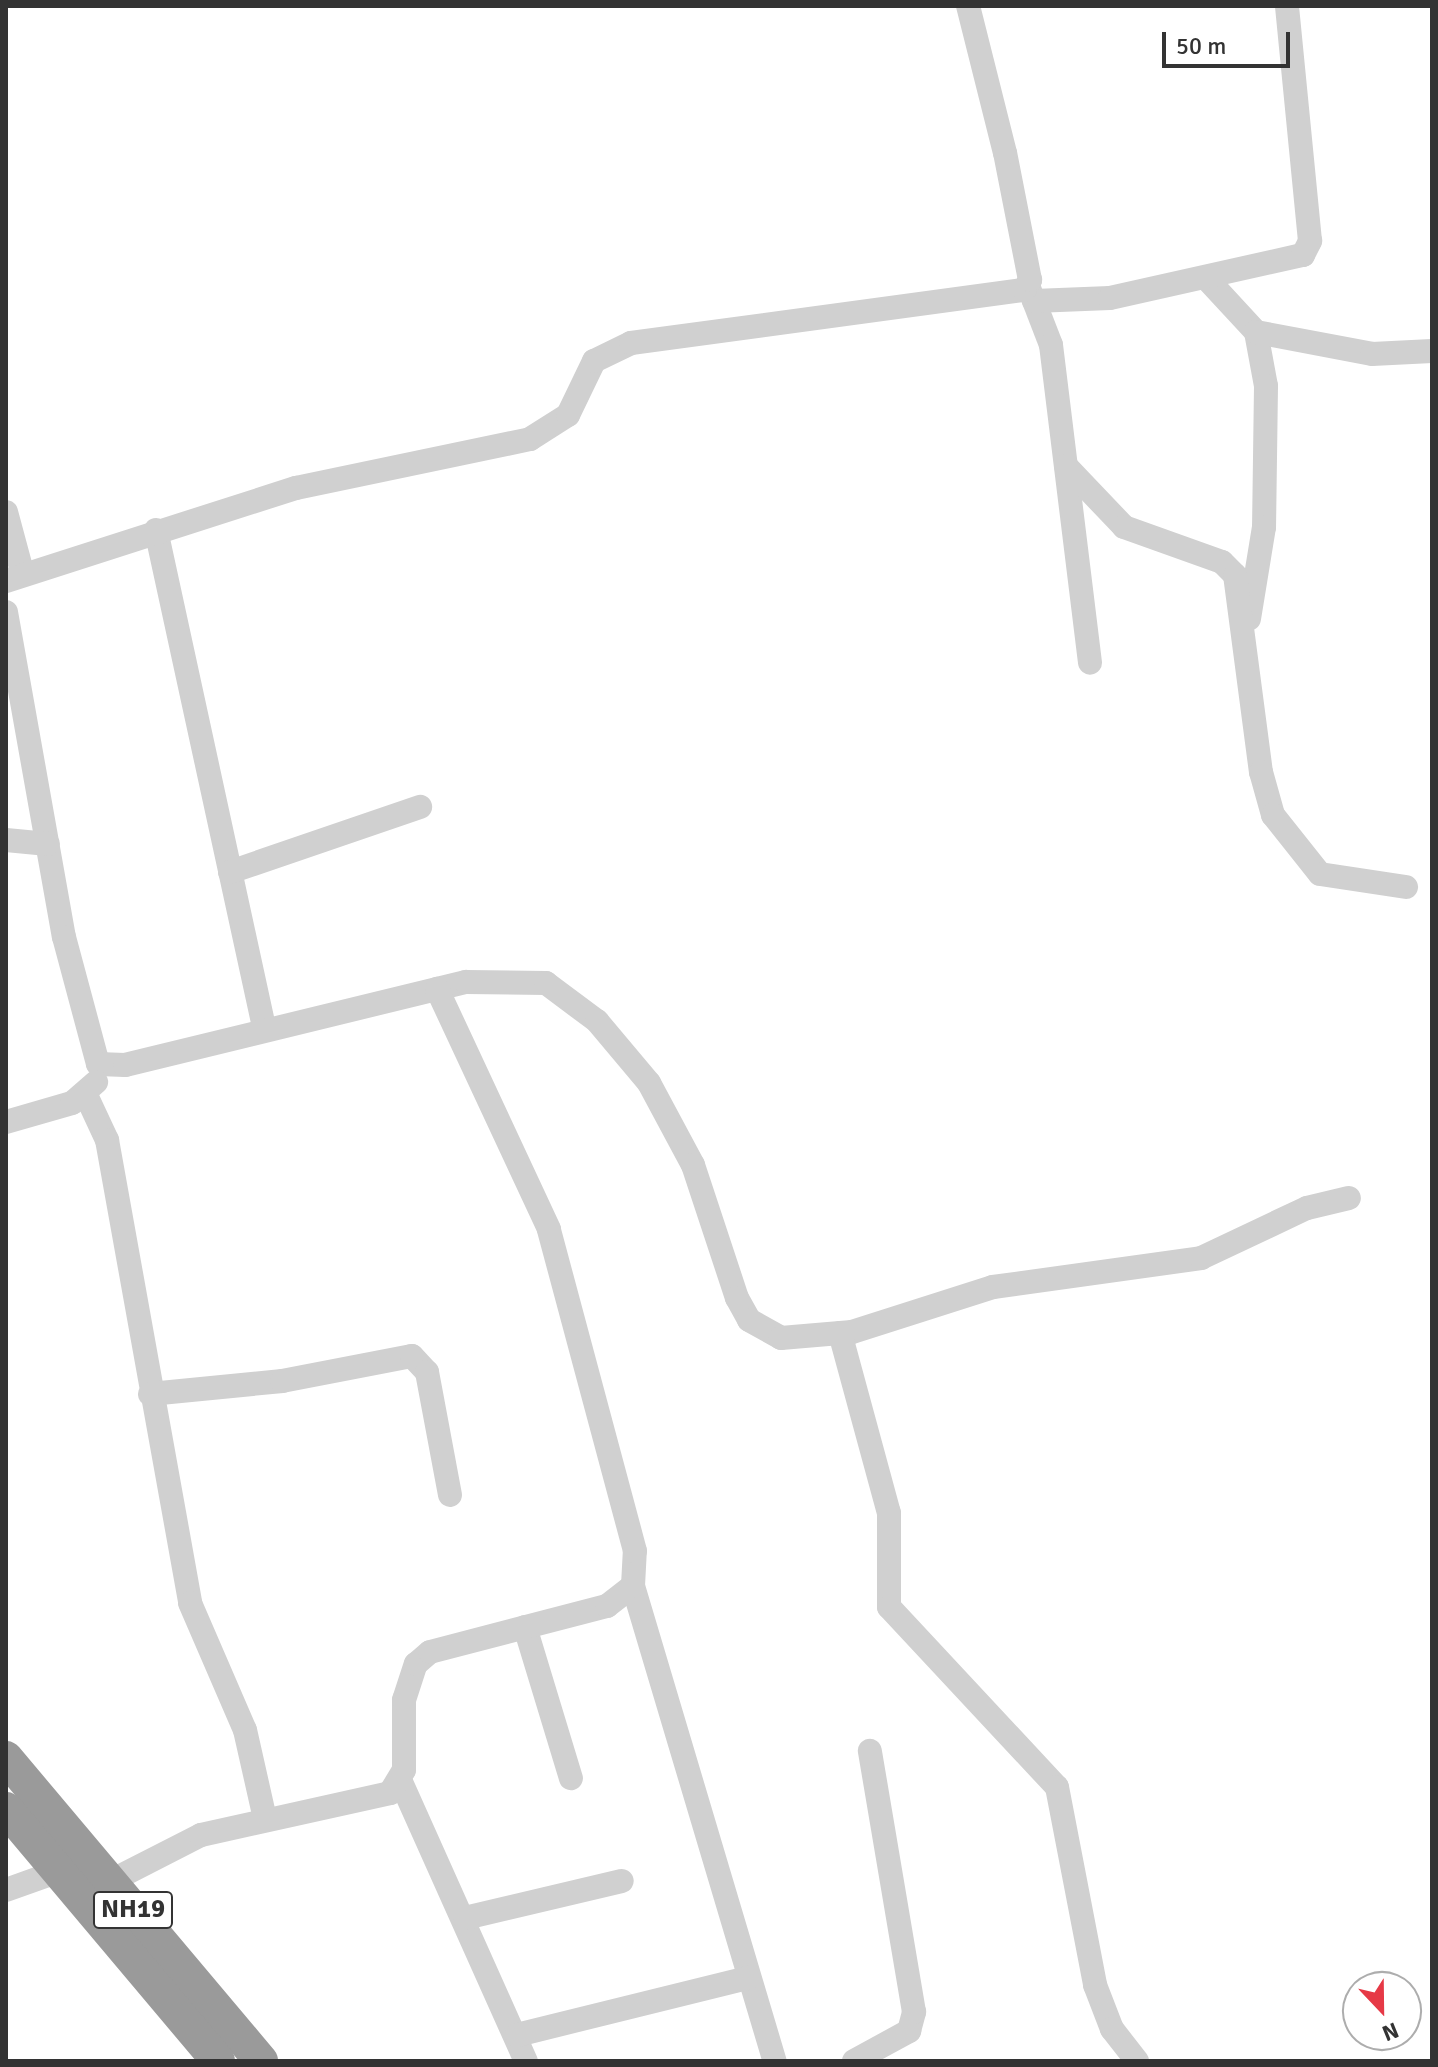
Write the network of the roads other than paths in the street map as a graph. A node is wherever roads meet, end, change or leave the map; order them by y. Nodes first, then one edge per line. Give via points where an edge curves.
1 (968, 6) edge
2 (1287, 6) edge
3 (1207, 279) junction
4 (1031, 293) junction
5 (1256, 332) junction
6 (1432, 351) edge
7 (1066, 466) junction
8 (6, 512) edge
9 (156, 530) junction
10 (14, 578) edge
11 (6, 612) edge
12 (1245, 630) junction
13 (1090, 663) dead end
14 (420, 807) dead end
15 (6, 840) edge
16 (48, 844) junction
17 (230, 872) junction
18 (1406, 887) dead end
19 (437, 989) junction
20 (264, 1027) junction
21 (98, 1064) junction
22 (86, 1095) junction
23 (6, 1122) edge
24 (1349, 1198) dead end
25 (840, 1333) junction
26 (150, 1394) junction
27 (450, 1495) dead end
28 (633, 1586) junction
29 (525, 1627) junction
30 (870, 1751) dead end
31 (6, 1758) edge
32 (571, 1778) dead end
33 (401, 1782) junction
34 (6, 1809) edge
35 (265, 1819) junction
36 (59, 1871) junction
37 (622, 1881) dead end
38 (109, 1882) junction
39 (6, 1890) edge
40 (465, 1918) junction
41 (748, 1978) junction
42 (517, 2035) junction
43 (218, 2061) edge
44 (261, 2061) edge
45 (526, 2061) edge
46 (775, 2061) edge
47 (854, 2061) edge
48 (1137, 2061) edge

1 - 4 street
2 - 3 street via 1310,241 1292,261
3 - 4 street via 1110,298
3 - 5 street
4 - 7 street via 1051,345
4 - 9 street via 631,343 594,361 568,415 530,439 296,488
5 - 6 street via 1372,354
5 - 12 street via 1266,386 1264,527
7 - 12 street via 1124,527 1222,562 1243,597
7 - 13 street
8 - 10 street
9 - 10 street
9 - 17 street
11 - 16 street
12 - 18 street via 1261,772 1273,815 1320,874
14 - 17 street
15 - 16 street
16 - 21 street via 85,1034
17 - 20 street
19 - 20 street
19 - 25 street via 527,979 546,983 597,1021 640,1071 681,1139 749,1320 781,1338
19 - 28 street via 549,1229 635,1551
20 - 21 street via 125,1065
21 - 22 street
22 - 23 street
22 - 26 street via 107,1140
24 - 25 street via 1307,1208 1201,1258 993,1287
25 - 48 street via 889,1513 889,1607 1057,1787 1095,1985 1112,2029
26 - 27 street via 282,1381 412,1356 427,1372
26 - 35 street via 190,1603 245,1730
28 - 29 street via 607,1606
28 - 41 street
29 - 32 street
29 - 33 street via 430,1652 416,1664 404,1700
30 - 47 street via 914,2012 909,2031
31 - 38 highway, NH19
33 - 35 street via 390,1793
33 - 40 street
34 - 36 highway, NH19
35 - 38 street via 201,1835
36 - 39 street
36 - 43 highway, NH19
37 - 40 street
38 - 44 highway, NH19
40 - 42 street
41 - 42 street
41 - 46 street
42 - 45 street

